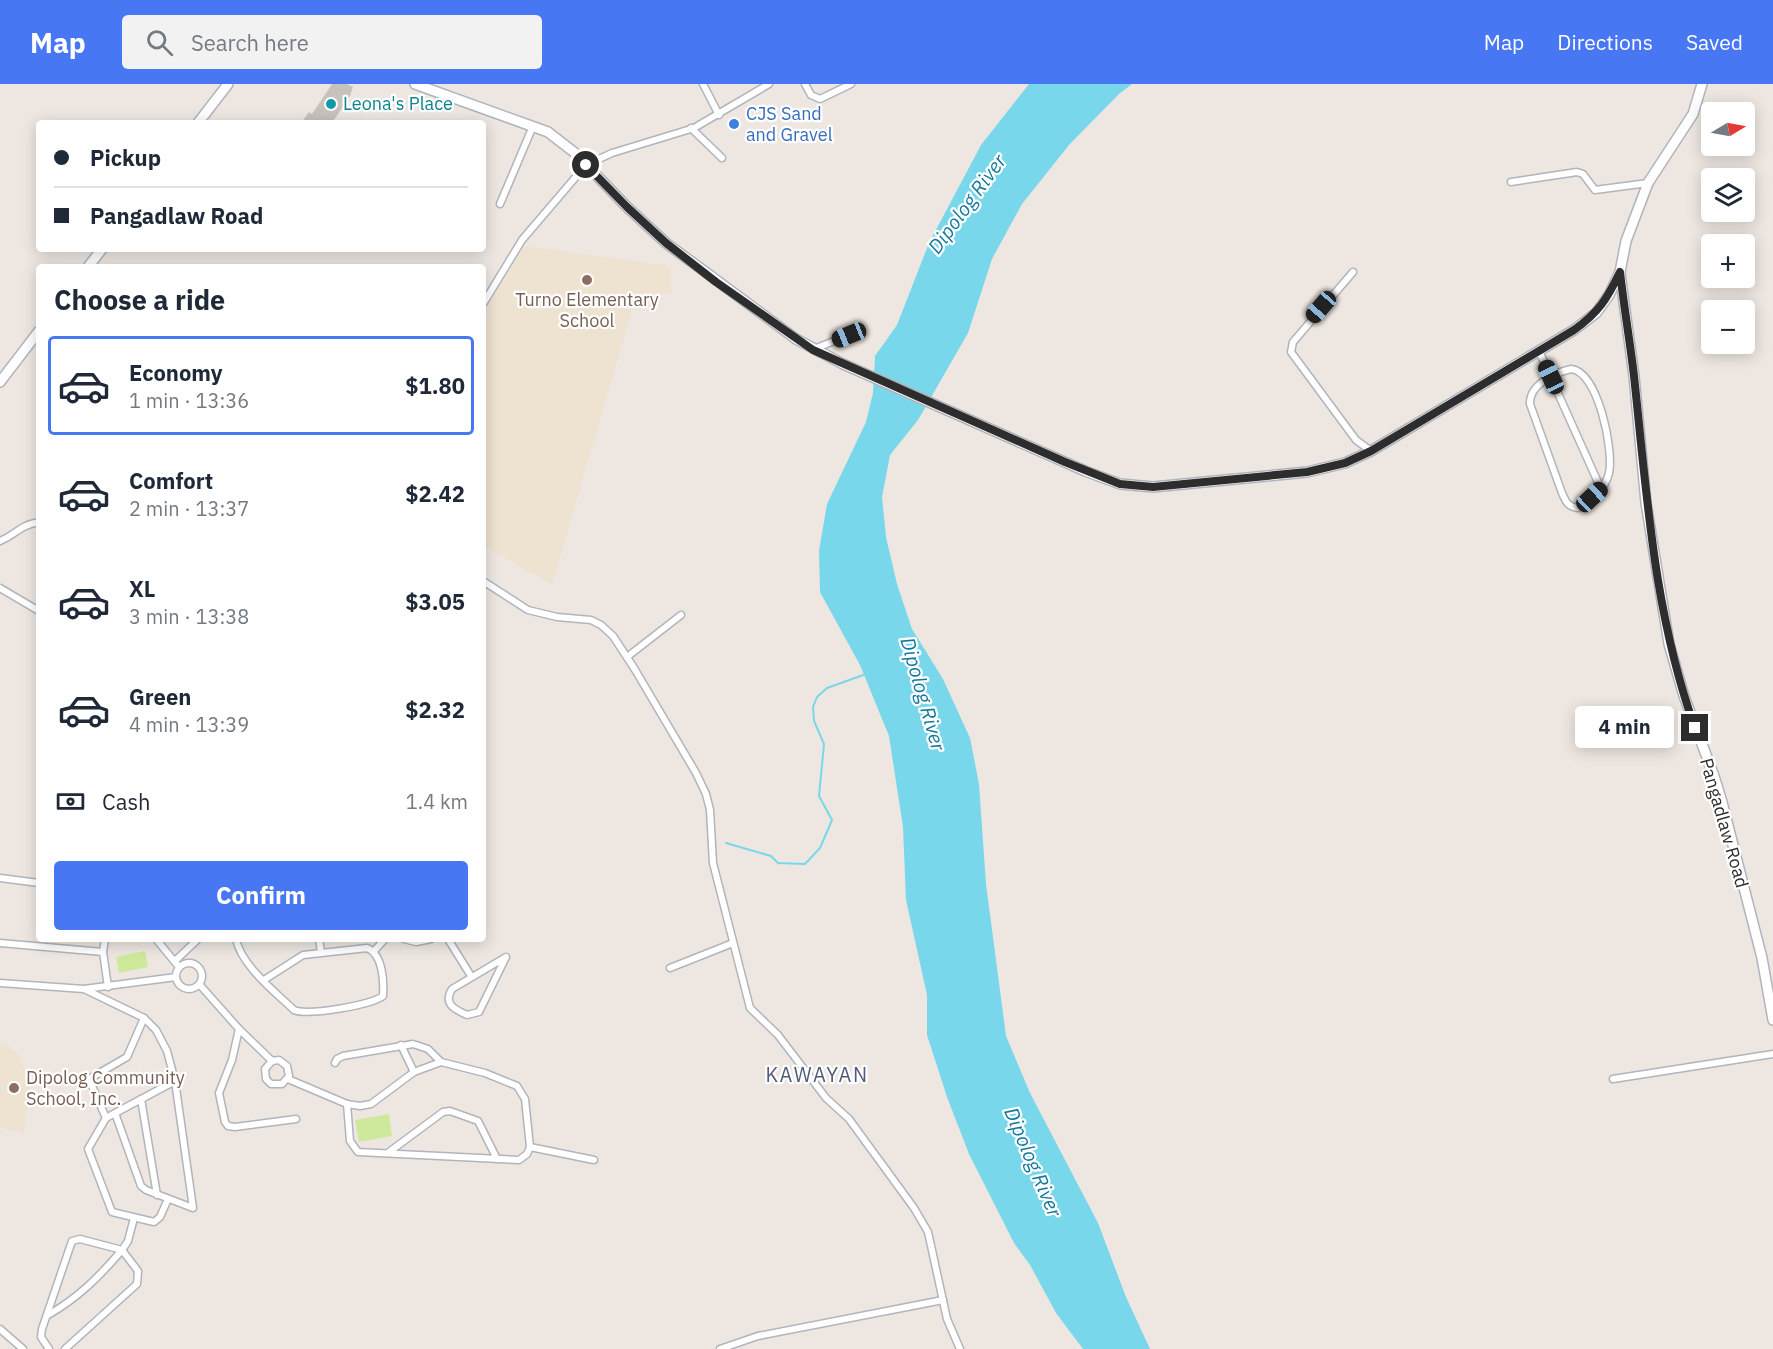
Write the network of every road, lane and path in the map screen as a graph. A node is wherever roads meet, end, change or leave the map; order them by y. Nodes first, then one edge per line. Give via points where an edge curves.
1 (228, 84) edge
2 (415, 84) edge
3 (703, 84) edge
4 (769, 84) edge
5 (805, 84) edge
6 (851, 84) edge
7 (1702, 84) edge
8 (719, 115) junction
9 (200, 120) edge
10 (533, 126) junction
11 (692, 128) junction
12 (722, 158) dead end
13 (586, 165) junction
14 (1511, 182) dead end
15 (1648, 183) junction
16 (500, 204) dead end
17 (100, 252) edge
18 (90, 264) edge
19 (1353, 272) dead end
20 (1620, 272) junction
21 (486, 299) edge
22 (36, 335) edge
23 (849, 335) dead end
24 (813, 350) junction
25 (1539, 351) junction
26 (1551, 377) junction
27 (0, 382) edge
28 (1371, 451) junction
29 (1601, 489) junction
30 (36, 523) edge
31 (0, 541) edge
32 (486, 583) edge
33 (0, 588) edge
34 (36, 609) edge
35 (681, 615) dead end
36 (627, 657) junction
37 (0, 878) edge
38 (36, 883) edge
39 (105, 942) edge
40 (159, 942) edge
41 (195, 942) edge
42 (237, 942) edge
43 (319, 942) edge
44 (382, 942) edge
45 (450, 942) edge
46 (0, 943) edge
47 (733, 943) junction
48 (374, 951) junction
49 (103, 952) junction
50 (321, 952) junction
51 (176, 960) junction
52 (180, 967) junction
53 (670, 968) dead end
54 (471, 976) junction
55 (176, 977) junction
56 (264, 980) junction
57 (0, 983) edge
58 (199, 984) junction
59 (108, 987) junction
60 (84, 989) junction
61 (144, 1018) junction
62 (1773, 1020) edge
63 (239, 1029) junction
64 (400, 1045) junction
65 (1773, 1054) edge
66 (272, 1061) junction
67 (441, 1062) junction
68 (335, 1064) dead end
69 (414, 1072) junction
70 (288, 1079) junction
71 (1612, 1079) dead end
72 (175, 1081) junction
73 (141, 1099) junction
74 (347, 1104) junction
75 (115, 1113) junction
76 (106, 1118) junction
77 (296, 1119) dead end
78 (530, 1147) junction
79 (389, 1152) junction
80 (497, 1160) junction
81 (594, 1160) dead end
82 (157, 1195) junction
83 (168, 1199) junction
84 (134, 1218) junction
85 (122, 1250) junction
86 (943, 1300) junction
87 (48, 1315) junction
88 (0, 1329) edge
89 (22, 1349) edge
90 (49, 1349) edge
91 (65, 1349) edge
92 (720, 1349) edge
93 (960, 1349) edge

1 - 9 main road
2 - 10 main road
3 - 8 street
4 - 8 street
5 - 6 street via 820,99
7 - 15 main road via 1693,114
8 - 11 street
10 - 13 main road via 561,141
10 - 16 street
11 - 12 street
11 - 13 street
13 - 21 street via 522,240
13 - 24 main road via 666,243
14 - 15 street via 1577,172 1595,190
15 - 20 main road via 1626,241
17 - 18 main road
19 - 28 street via 1299,333 1291,352 1356,440
20 - 25 main road via 1596,313
20 - 62 main road, Pangadlaw Road via 1646,503 1669,645 1719,793 1762,958
22 - 27 main road
23 - 24 street
24 - 28 main road via 1120,484 1153,487 1307,472 1345,463
25 - 26 street
25 - 28 main road
26 - 29 street
26 - 29 street via 1578,369 1591,387 1604,417 1610,462 1609,476
26 - 29 street via 1529,396 1562,493 1567,503 1578,508
30 - 31 street via 21,526
32 - 36 street via 528,610 601,625
33 - 34 street
35 - 36 street
36 - 47 street via 706,794 713,863
37 - 38 street
39 - 49 street
40 - 51 street
41 - 51 street
42 - 56 street via 246,962
43 - 50 street
44 - 48 street
45 - 54 street
46 - 49 street
47 - 53 street
47 - 86 street via 750,1008 778,1035 826,1098 849,1119 914,1208 928,1232
48 - 50 street via 362,948
48 - 56 street via 383,987 383,996 376,1001 300,1013
49 - 59 street
50 - 56 street via 294,959
51 - 52 street
52 - 55 street
52 - 58 street via 190,963 197,966
54 - 54 street via 503,958 506,957 479,1012 467,1015 452,1008 448,996
55 - 58 street via 184,988
55 - 59 street
57 - 60 street
58 - 63 street
59 - 60 street
60 - 61 street
61 - 72 street via 168,1051
61 - 76 street via 127,1057 89,1079
63 - 66 street
63 - 77 street via 219,1093 225,1122 235,1127
64 - 67 street via 422,1045
64 - 68 street via 343,1056
64 - 69 street
65 - 71 street
66 - 70 street via 285,1063 290,1072
66 - 70 street via 265,1068 268,1082 278,1085
67 - 69 street
67 - 78 street via 517,1086 525,1099
69 - 74 street via 371,1104
70 - 74 street
72 - 73 street
72 - 83 street via 194,1206
73 - 75 street
73 - 82 street
74 - 79 street via 354,1150
75 - 76 street
75 - 82 street via 141,1186
76 - 84 street via 89,1152 110,1209
78 - 80 street via 524,1158
78 - 81 street
79 - 80 street
79 - 80 street via 436,1115 450,1111 478,1121
82 - 83 street
83 - 84 street via 158,1221
84 - 85 street
85 - 87 street via 88,1287
85 - 87 street via 80,1239 72,1241
85 - 91 street via 138,1271 137,1284
86 - 92 street via 758,1336
86 - 93 street
87 - 90 street via 41,1337
88 - 89 street

